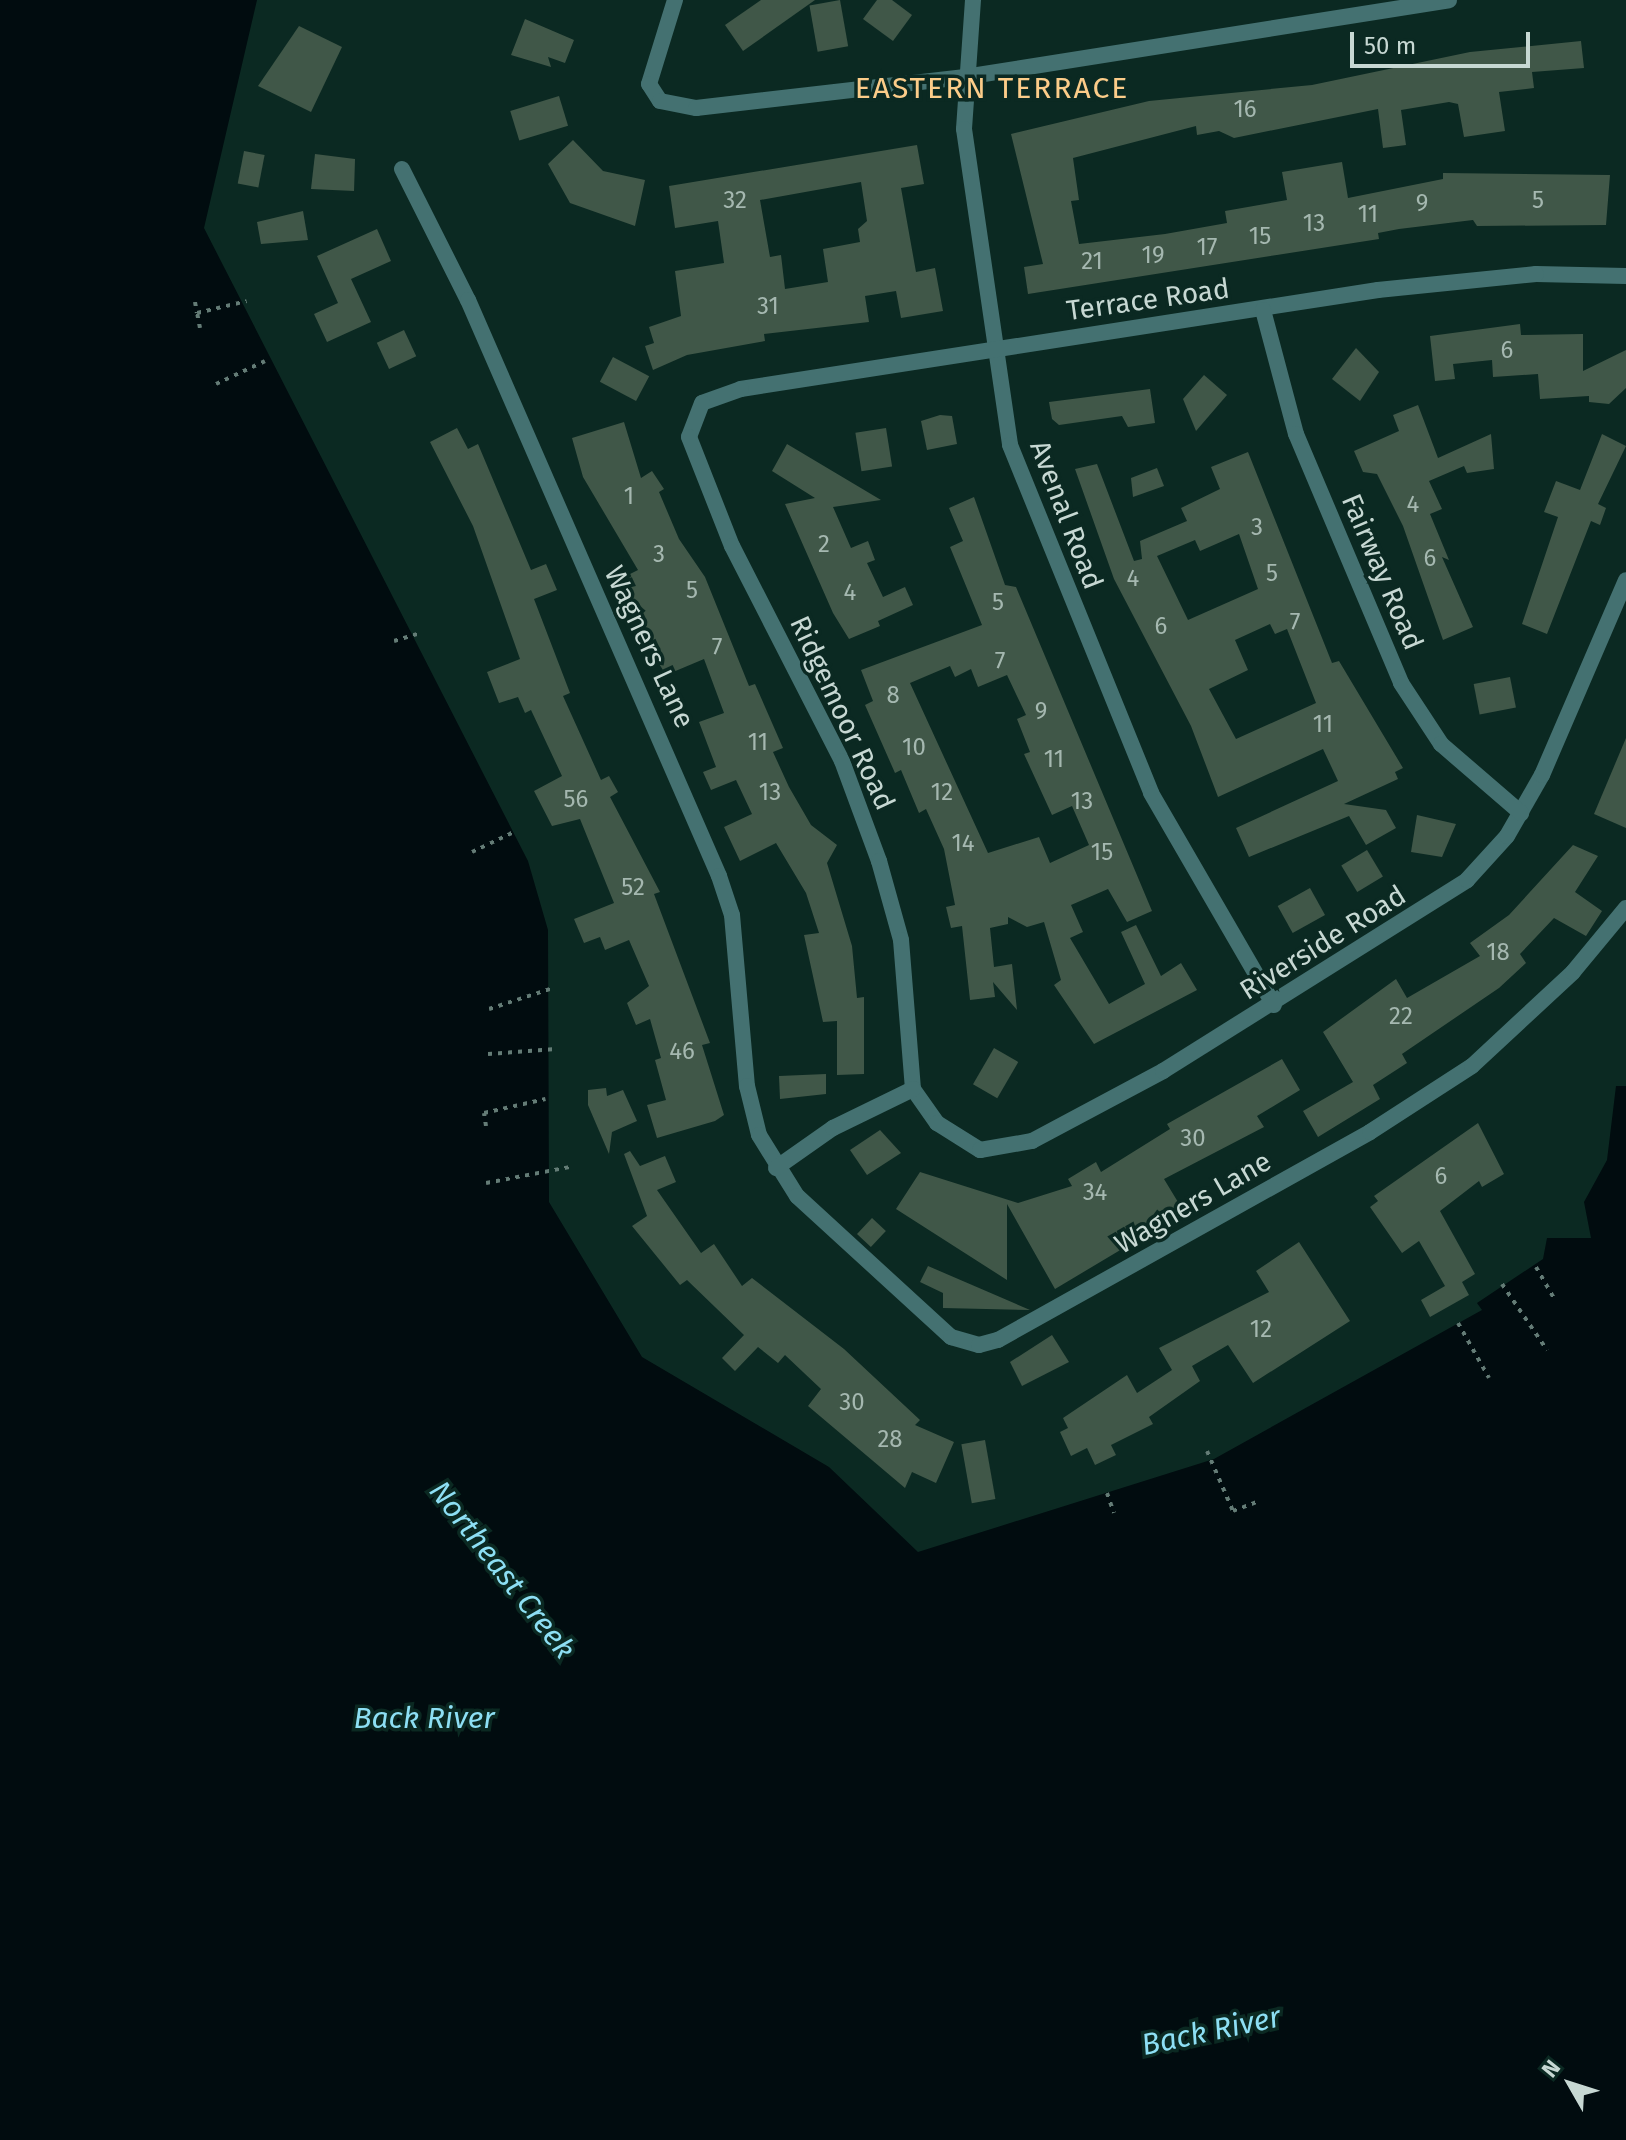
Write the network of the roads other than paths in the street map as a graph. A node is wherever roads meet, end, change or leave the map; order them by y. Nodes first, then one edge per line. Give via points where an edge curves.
1 (675, 0) edge
2 (973, 0) edge
3 (1449, 0) edge
4 (965, 77) junction
5 (402, 169) dead end
6 (1626, 276) edge
7 (1263, 310) junction
8 (990, 349) junction
9 (690, 420) joint
10 (1626, 580) edge
11 (1521, 813) junction
12 (1626, 908) edge
13 (1274, 1005) junction
14 (913, 1089) junction
15 (776, 1168) junction

1 - 4 street via 657,47 653,93 672,106 696,108
2 - 4 street, Avenal Road
3 - 4 street
4 - 8 street, Avenal Road via 970,194
5 - 15 street, Wagners Lane via 468,300 719,876 734,928 751,1112
6 - 7 street, Terrace Road via 1446,282
7 - 8 street, Terrace Road
7 - 11 street, Fairway Road via 1296,434 1401,683 1441,744
8 - 9 street, Terrace Road via 741,389 702,403
8 - 13 street, Avenal Road via 1022,481 1151,793
9 - 14 street, Ridgemoor Road via 709,494 842,761 879,861 901,940
10 - 11 street, Riverside Road
11 - 13 street, Riverside Road via 1467,880
12 - 15 street, Wagners Lane via 1573,972 1472,1066 1370,1132 998,1340 979,1345 951,1337 814,1214
13 - 14 street, Riverside Road via 1007,1149 980,1150 953,1136
14 - 15 street via 833,1128

